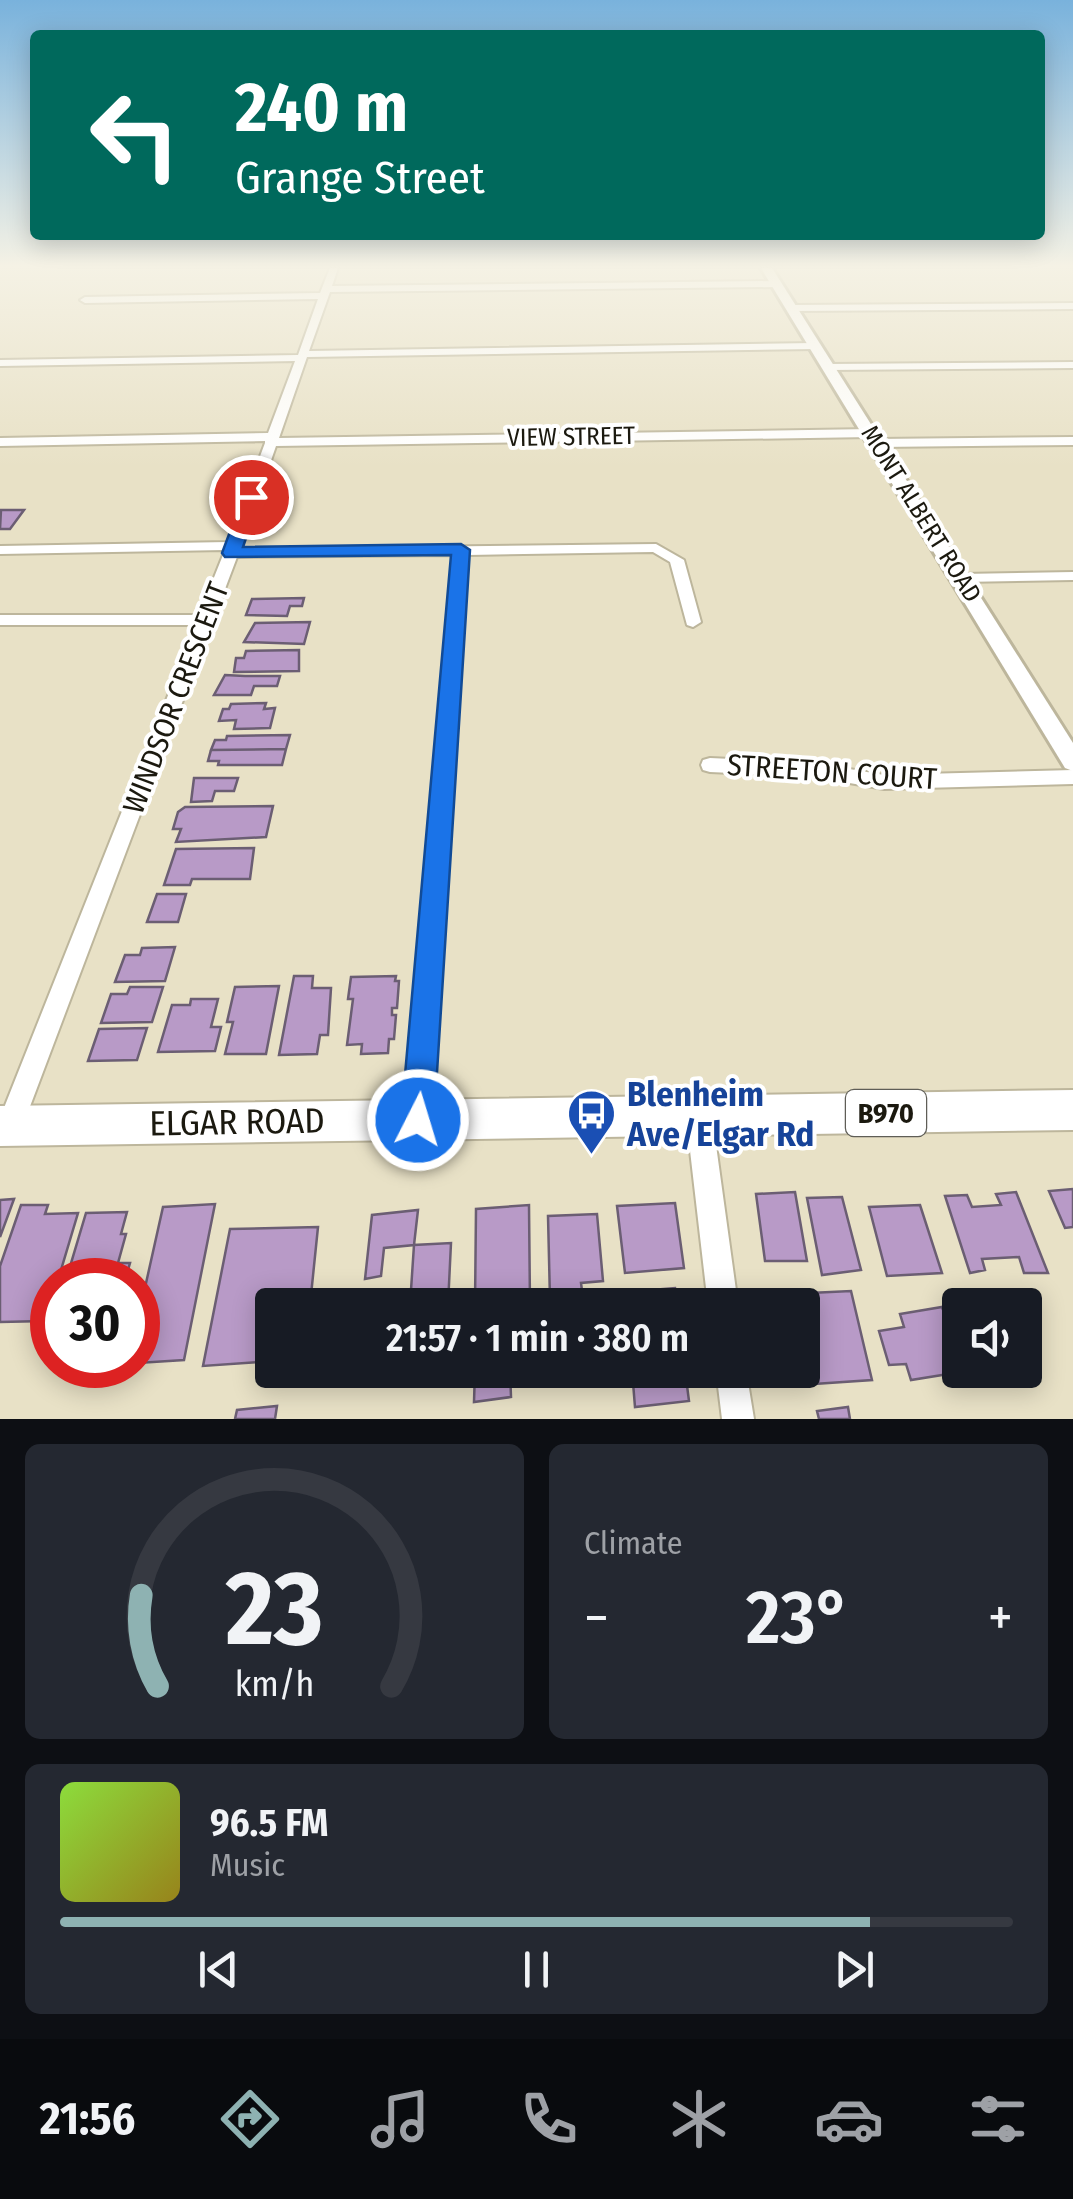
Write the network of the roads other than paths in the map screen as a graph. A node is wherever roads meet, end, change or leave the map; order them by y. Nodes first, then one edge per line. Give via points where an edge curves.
1 (310, 334) edge
2 (808, 334) edge
3 (815, 346) junction
4 (302, 356) junction
5 (0, 363) edge
6 (1073, 365) edge
7 (828, 366) junction
8 (874, 438) junction
9 (271, 439) junction
10 (1073, 441) edge
11 (0, 442) edge
12 (233, 549) junction
13 (0, 550) edge
14 (461, 550) junction
15 (1073, 576) edge
16 (961, 578) junction
17 (0, 620) edge
18 (206, 620) junction
19 (693, 622) dead end
20 (1070, 753) edge
21 (710, 765) dead end
22 (1073, 777) edge
23 (1073, 1110) edge
24 (698, 1116) junction
25 (418, 1120) junction
26 (5, 1126) edge
27 (721, 1288) edge
28 (734, 1388) edge
29 (738, 1419) edge

1 - 4 street, WINDSOR CRESCENT
2 - 3 main road, MONT ALBERT ROAD
3 - 4 street
3 - 7 main road, MONT ALBERT ROAD
4 - 5 street
4 - 9 street, WINDSOR CRESCENT
6 - 7 street
7 - 8 main road, MONT ALBERT ROAD
8 - 9 street, VIEW STREET
8 - 10 street, VIEW STREET
8 - 16 main road, MONT ALBERT ROAD
9 - 11 street, VIEW STREET
9 - 12 street, WINDSOR CRESCENT
12 - 13 street
12 - 14 street
12 - 18 street, WINDSOR CRESCENT
14 - 19 street via 656,548 677,560
14 - 25 street
15 - 16 street
16 - 20 main road, MONT ALBERT ROAD
17 - 18 street
18 - 26 street, WINDSOR CRESCENT
21 - 22 street, STREETON COURT via 815,770 884,782
23 - 24 main road, ELGAR ROAD / B970
24 - 25 main road, ELGAR ROAD / B970
24 - 27 street
25 - 26 main road, ELGAR ROAD / B970
28 - 29 street

